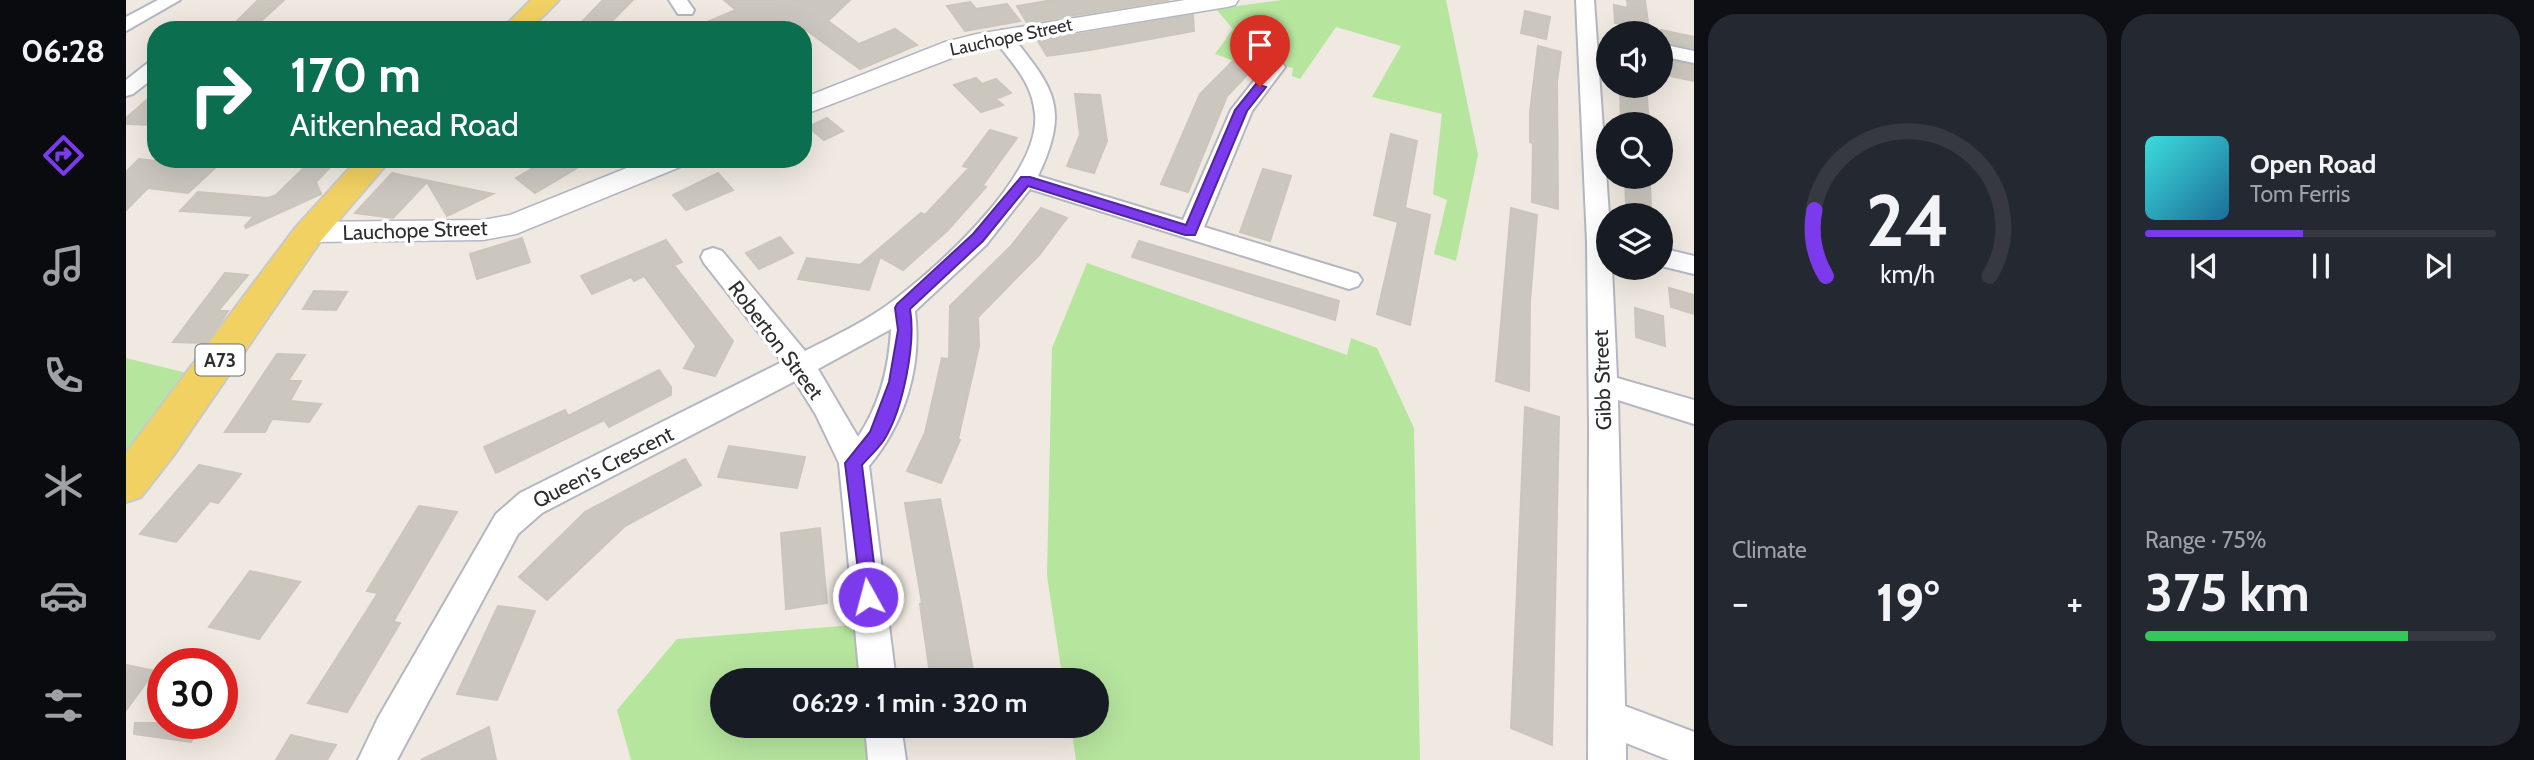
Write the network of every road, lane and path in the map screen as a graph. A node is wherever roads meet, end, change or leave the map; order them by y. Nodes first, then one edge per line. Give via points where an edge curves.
1 (171, 0) edge
2 (546, 0) edge
3 (1227, 0) edge
4 (1585, 0) edge
5 (524, 21) edge
6 (126, 25) edge
7 (1596, 34) edge
8 (1002, 36) junction
9 (1673, 53) edge
10 (1694, 57) edge
11 (1275, 68) dead end
12 (147, 73) edge
13 (126, 89) edge
14 (1599, 98) edge
15 (812, 103) edge
16 (367, 168) edge
17 (653, 168) edge
18 (1025, 180) junction
19 (1602, 203) edge
20 (1190, 231) junction
21 (311, 232) junction
22 (713, 257) dead end
23 (1673, 260) edge
24 (1694, 265) edge
25 (1349, 280) dead end
26 (1602, 280) edge
27 (902, 308) junction
28 (801, 366) junction
29 (1601, 384) junction
30 (1694, 412) edge
31 (854, 463) junction
32 (126, 484) edge
33 (877, 668) edge
34 (1606, 717) junction
35 (884, 738) edge
36 (1694, 751) edge
37 (377, 760) edge
38 (887, 760) edge
39 (1607, 760) edge

1 - 6 street
2 - 5 main road
3 - 8 street, Lauchope Street
4 - 7 street, Gibb Street
8 - 15 street, Lauchope Street via 954,47
8 - 18 street, Queen's Crescent via 1040,87 1045,103 1045,136
9 - 10 street
11 - 20 street via 1241,110
12 - 13 street
14 - 19 street, Gibb Street
16 - 21 main road, A73
17 - 21 street, Lauchope Street via 516,224 394,233
18 - 20 street
18 - 27 street, Queen's Crescent via 978,238
20 - 25 street
21 - 32 main road, A73
22 - 28 street, Roberton Street
23 - 24 street
26 - 29 street, Gibb Street
27 - 28 street, Queen's Crescent
27 - 31 street via 906,330 897,382 877,436
28 - 31 street, Roberton Street via 842,433
28 - 37 street, Queen's Crescent via 516,514
29 - 30 street
29 - 34 street, Gibb Street
31 - 33 street, Roberton Street
34 - 36 street
34 - 39 street, Gibb Street
35 - 38 street

